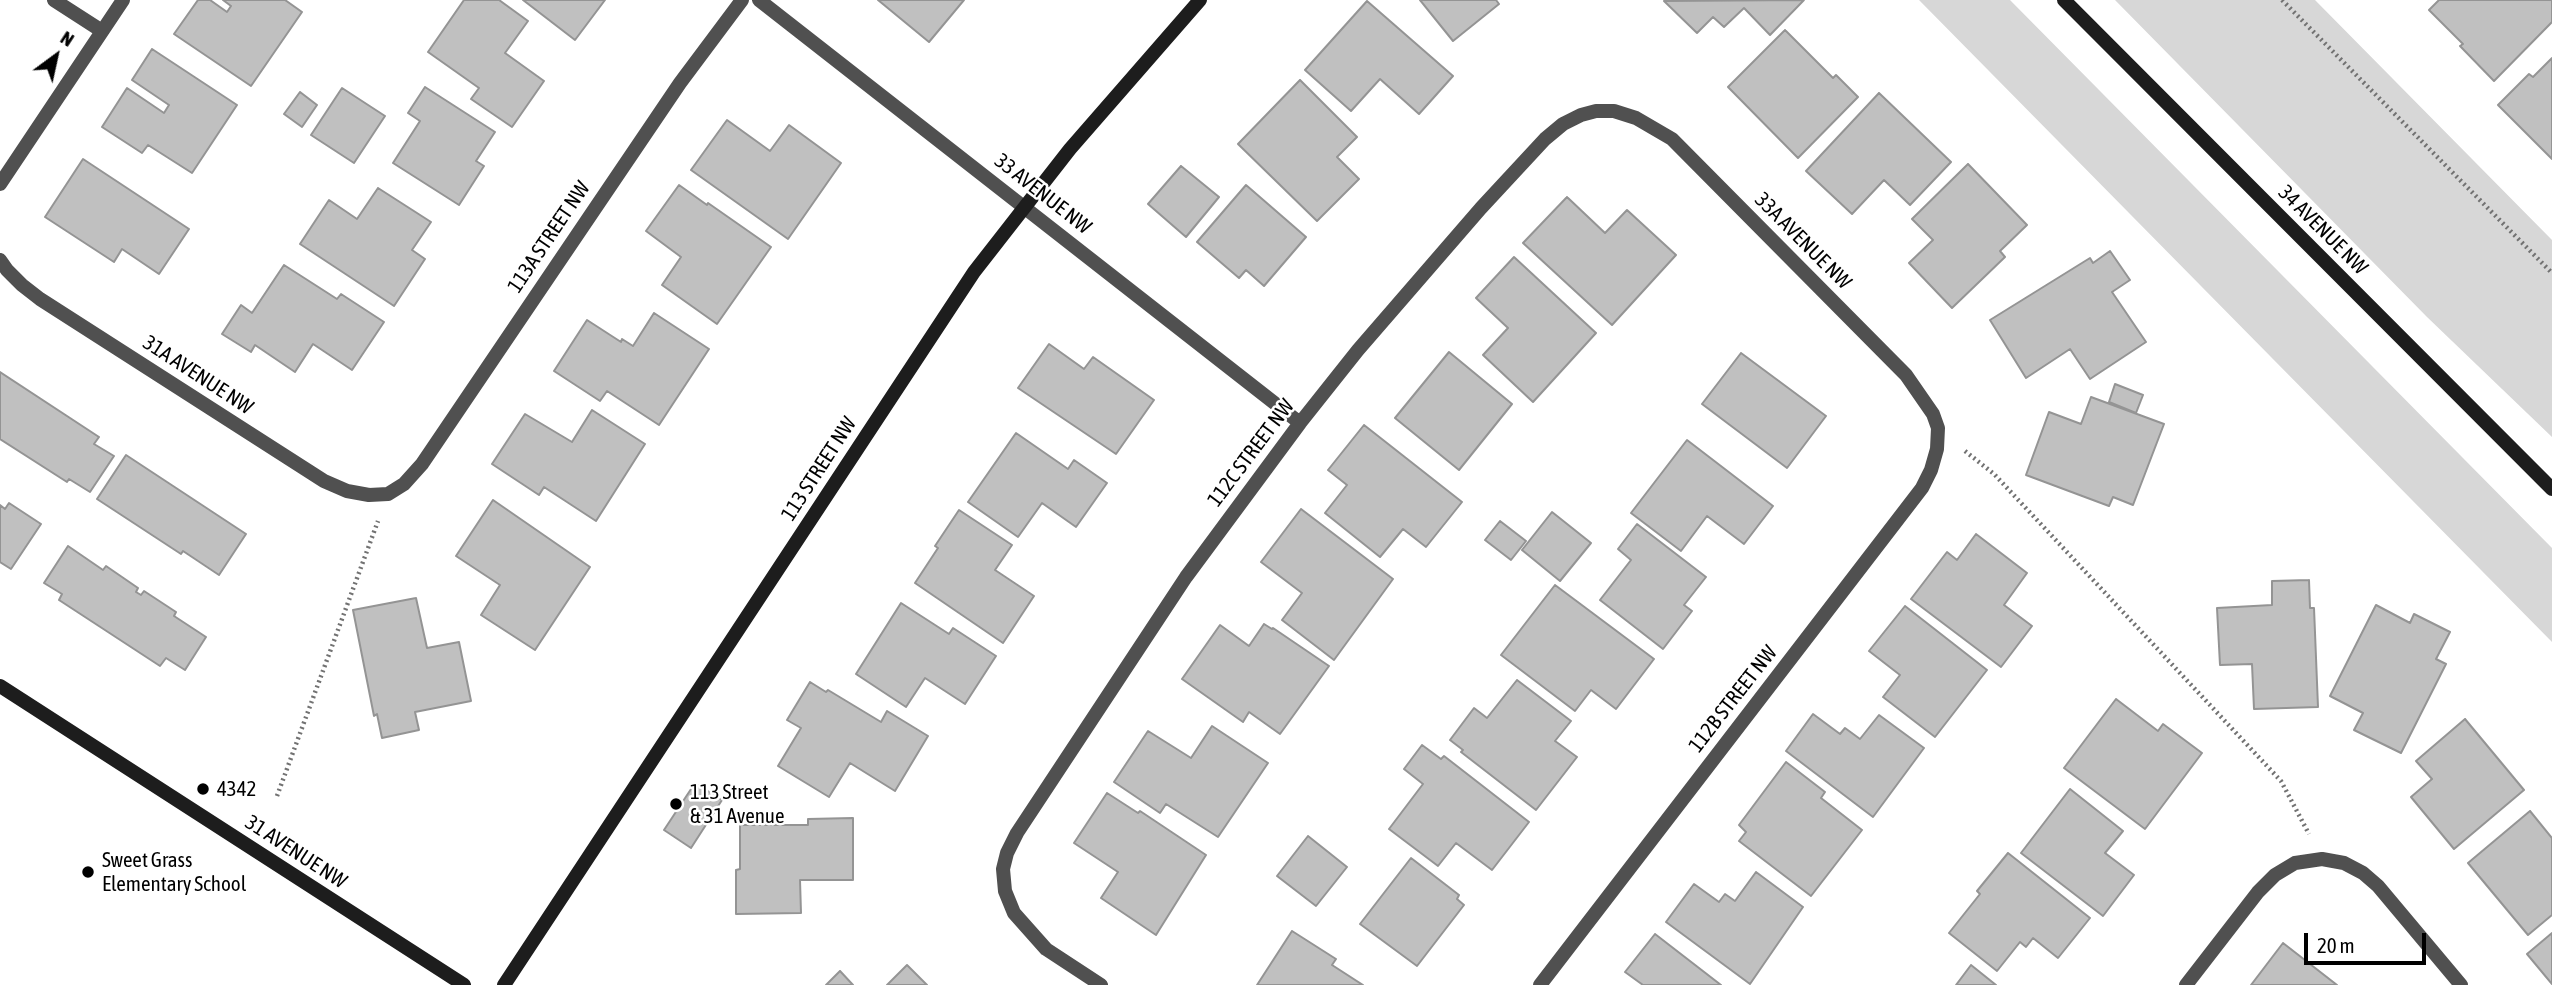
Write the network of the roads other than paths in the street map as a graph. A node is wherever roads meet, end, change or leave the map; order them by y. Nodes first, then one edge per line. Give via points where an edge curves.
1 (54, 0) edge
2 (122, 0) edge
3 (742, 0) edge
4 (759, 0) edge
5 (1200, 0) edge
6 (2064, 0) edge
7 (102, 31) junction
8 (1614, 111) joint
9 (0, 184) edge
10 (1024, 205) junction
11 (0, 260) edge
12 (1300, 423) junction
13 (1938, 428) joint
14 (2552, 489) edge
15 (388, 495) joint
16 (0, 686) edge
17 (464, 985) edge
18 (504, 985) edge
19 (1101, 985) edge
20 (1540, 985) edge
21 (2186, 985) edge
22 (2461, 985) edge

1 - 7 street
2 - 7 street
3 - 15 street, 113A STREET NW via 673,93 422,464
4 - 10 street, 33 AVENUE NW
5 - 10 street, 113 STREET NW
6 - 14 street, 34 AVENUE NW
7 - 9 street
8 - 12 street, 112C STREET NW via 1581,115 1545,139 1419,278
8 - 13 street, 33A AVENUE NW via 1672,139 1906,375
10 - 12 street, 33 AVENUE NW
10 - 18 street, 113 STREET NW via 974,272
11 - 15 street, 31A AVENUE NW via 40,299 324,481 347,491
12 - 19 street, 112C STREET NW via 1186,577 1007,853 1005,891 1014,913 1046,949
13 - 20 street, 112B STREET NW via 1937,449 1922,488
16 - 17 street, 31 AVENUE NW
21 - 22 street via 2275,875 2295,863 2322,859 2344,863 2378,886

